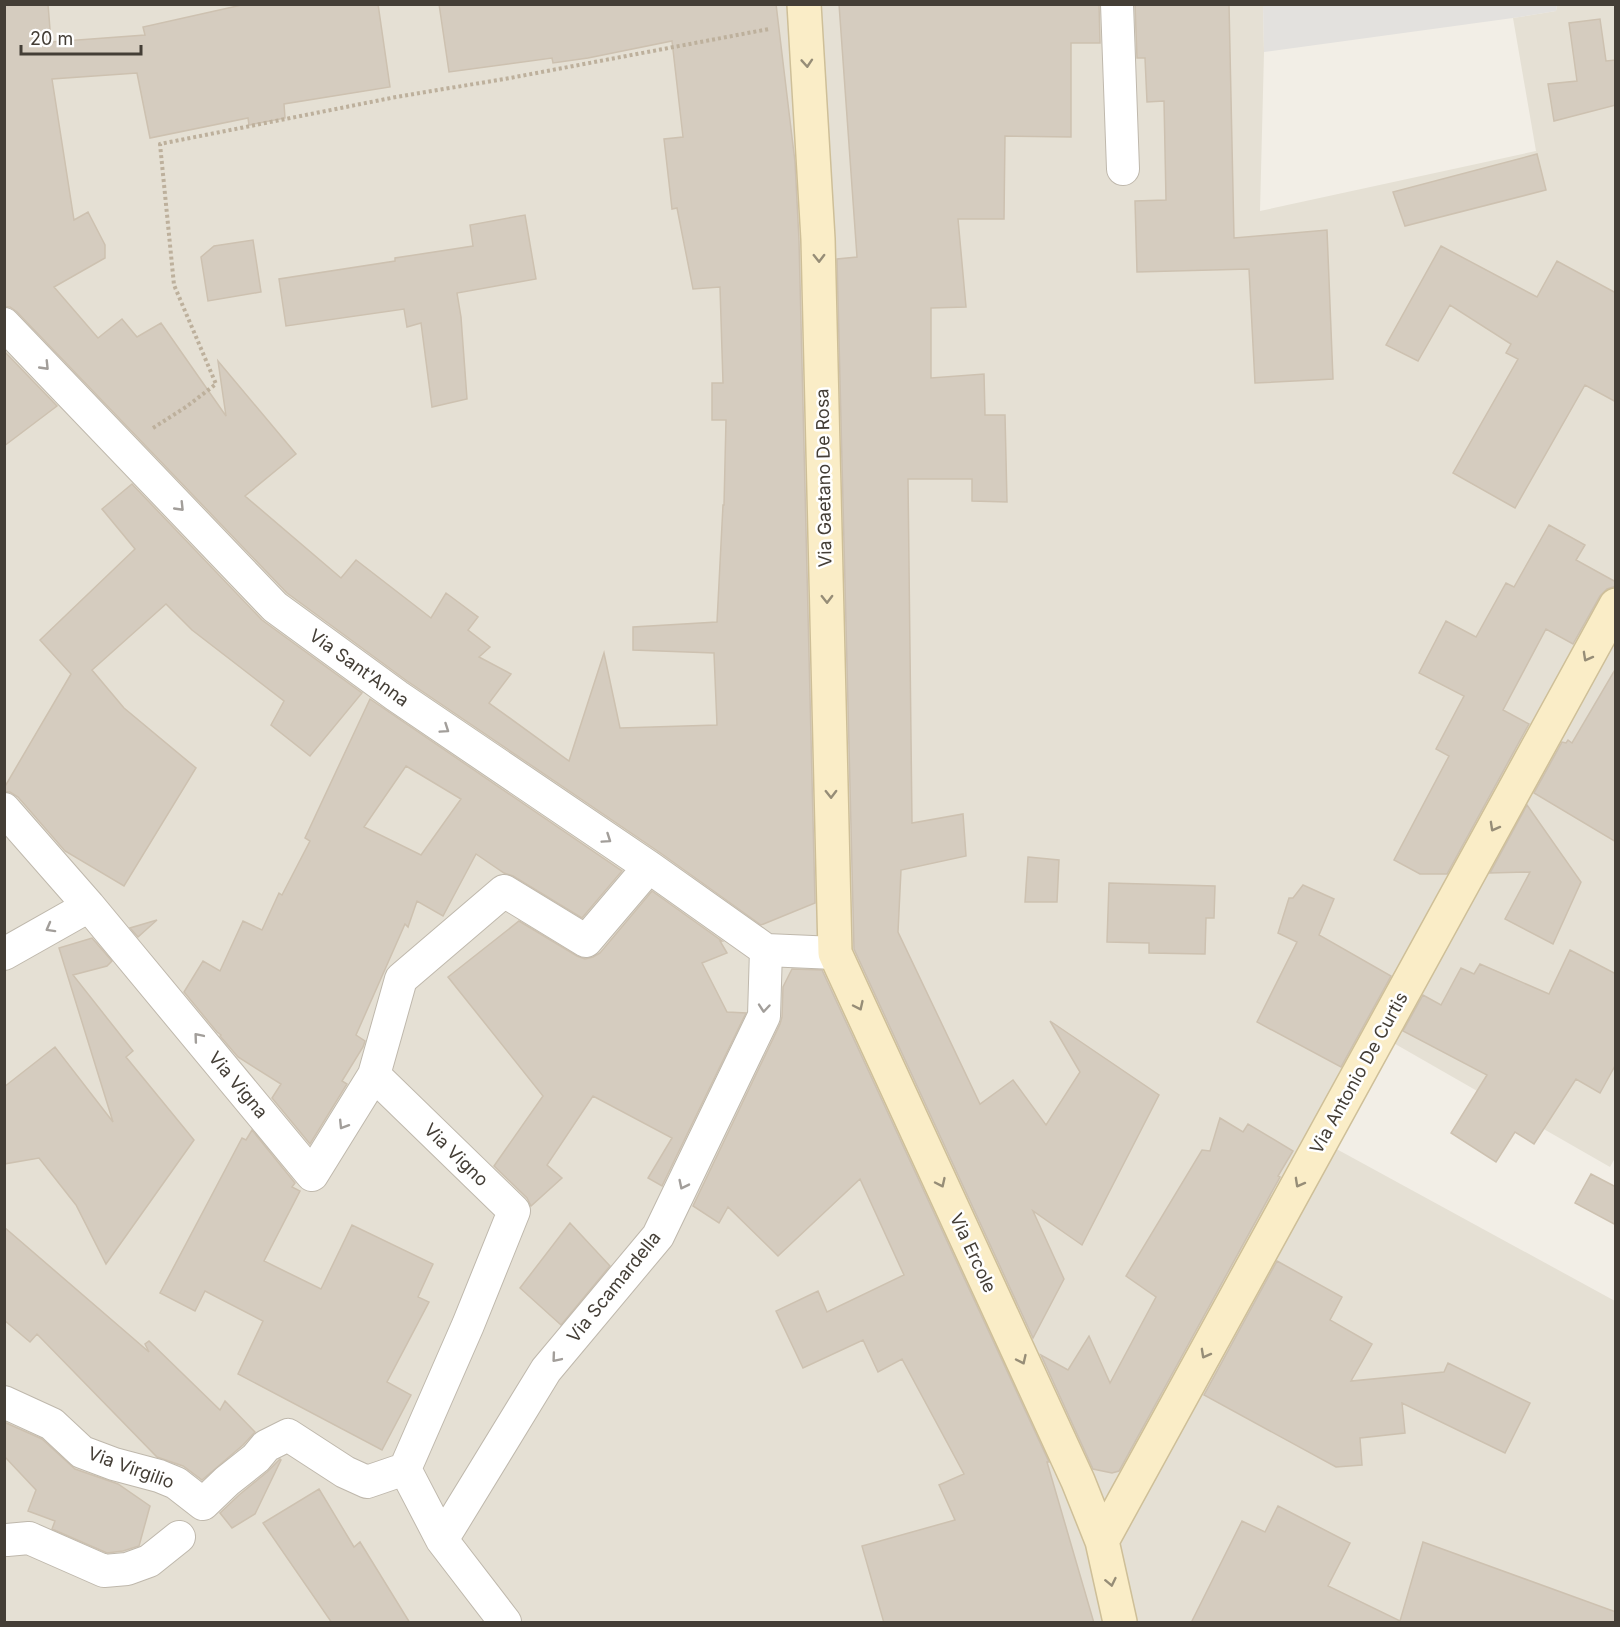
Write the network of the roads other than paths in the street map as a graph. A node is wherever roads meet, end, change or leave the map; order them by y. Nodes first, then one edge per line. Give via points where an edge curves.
1 (1117, 4) edge
2 (804, 13) edge
3 (1123, 169) dead end
4 (4, 324) edge
5 (1616, 605) edge
6 (4, 809) edge
7 (649, 867) junction
8 (89, 906) junction
9 (766, 950) junction
10 (835, 952) junction
11 (4, 954) edge
12 (374, 1075) junction
13 (4, 1402) edge
14 (405, 1469) junction
15 (179, 1537) dead end
16 (5, 1538) edge
17 (442, 1540) junction
18 (1102, 1541) junction
19 (505, 1623) edge
20 (1120, 1623) edge

1 - 3 street
2 -> 10 street, Via Gaetano De Rosa via 818,239
4 -> 7 street, Via Sant'Anna via 275,607 397,696
5 -> 18 street, Via Antonio De Curtis
6 - 8 street, Via Vigna
7 - 9 street, Via Sant'Anna
7 - 12 street via 586,941 504,891 401,979
8 -> 11 street
12 -> 8 street, Via Vigna via 312,1175
9 - 10 street
9 -> 17 street, Via Scamardella via 764,1016 658,1236 546,1370
10 -> 18 street, Via Ercole
12 - 14 street, Via Vigno via 513,1211
13 - 14 street, Via Virgilio via 52,1424 82,1452 168,1479 203,1504 266,1446 288,1435 367,1482
14 - 17 street
15 - 16 street via 149,1561 127,1569 104,1571 29,1538
17 - 19 street
18 -> 20 street, Via Ercole

